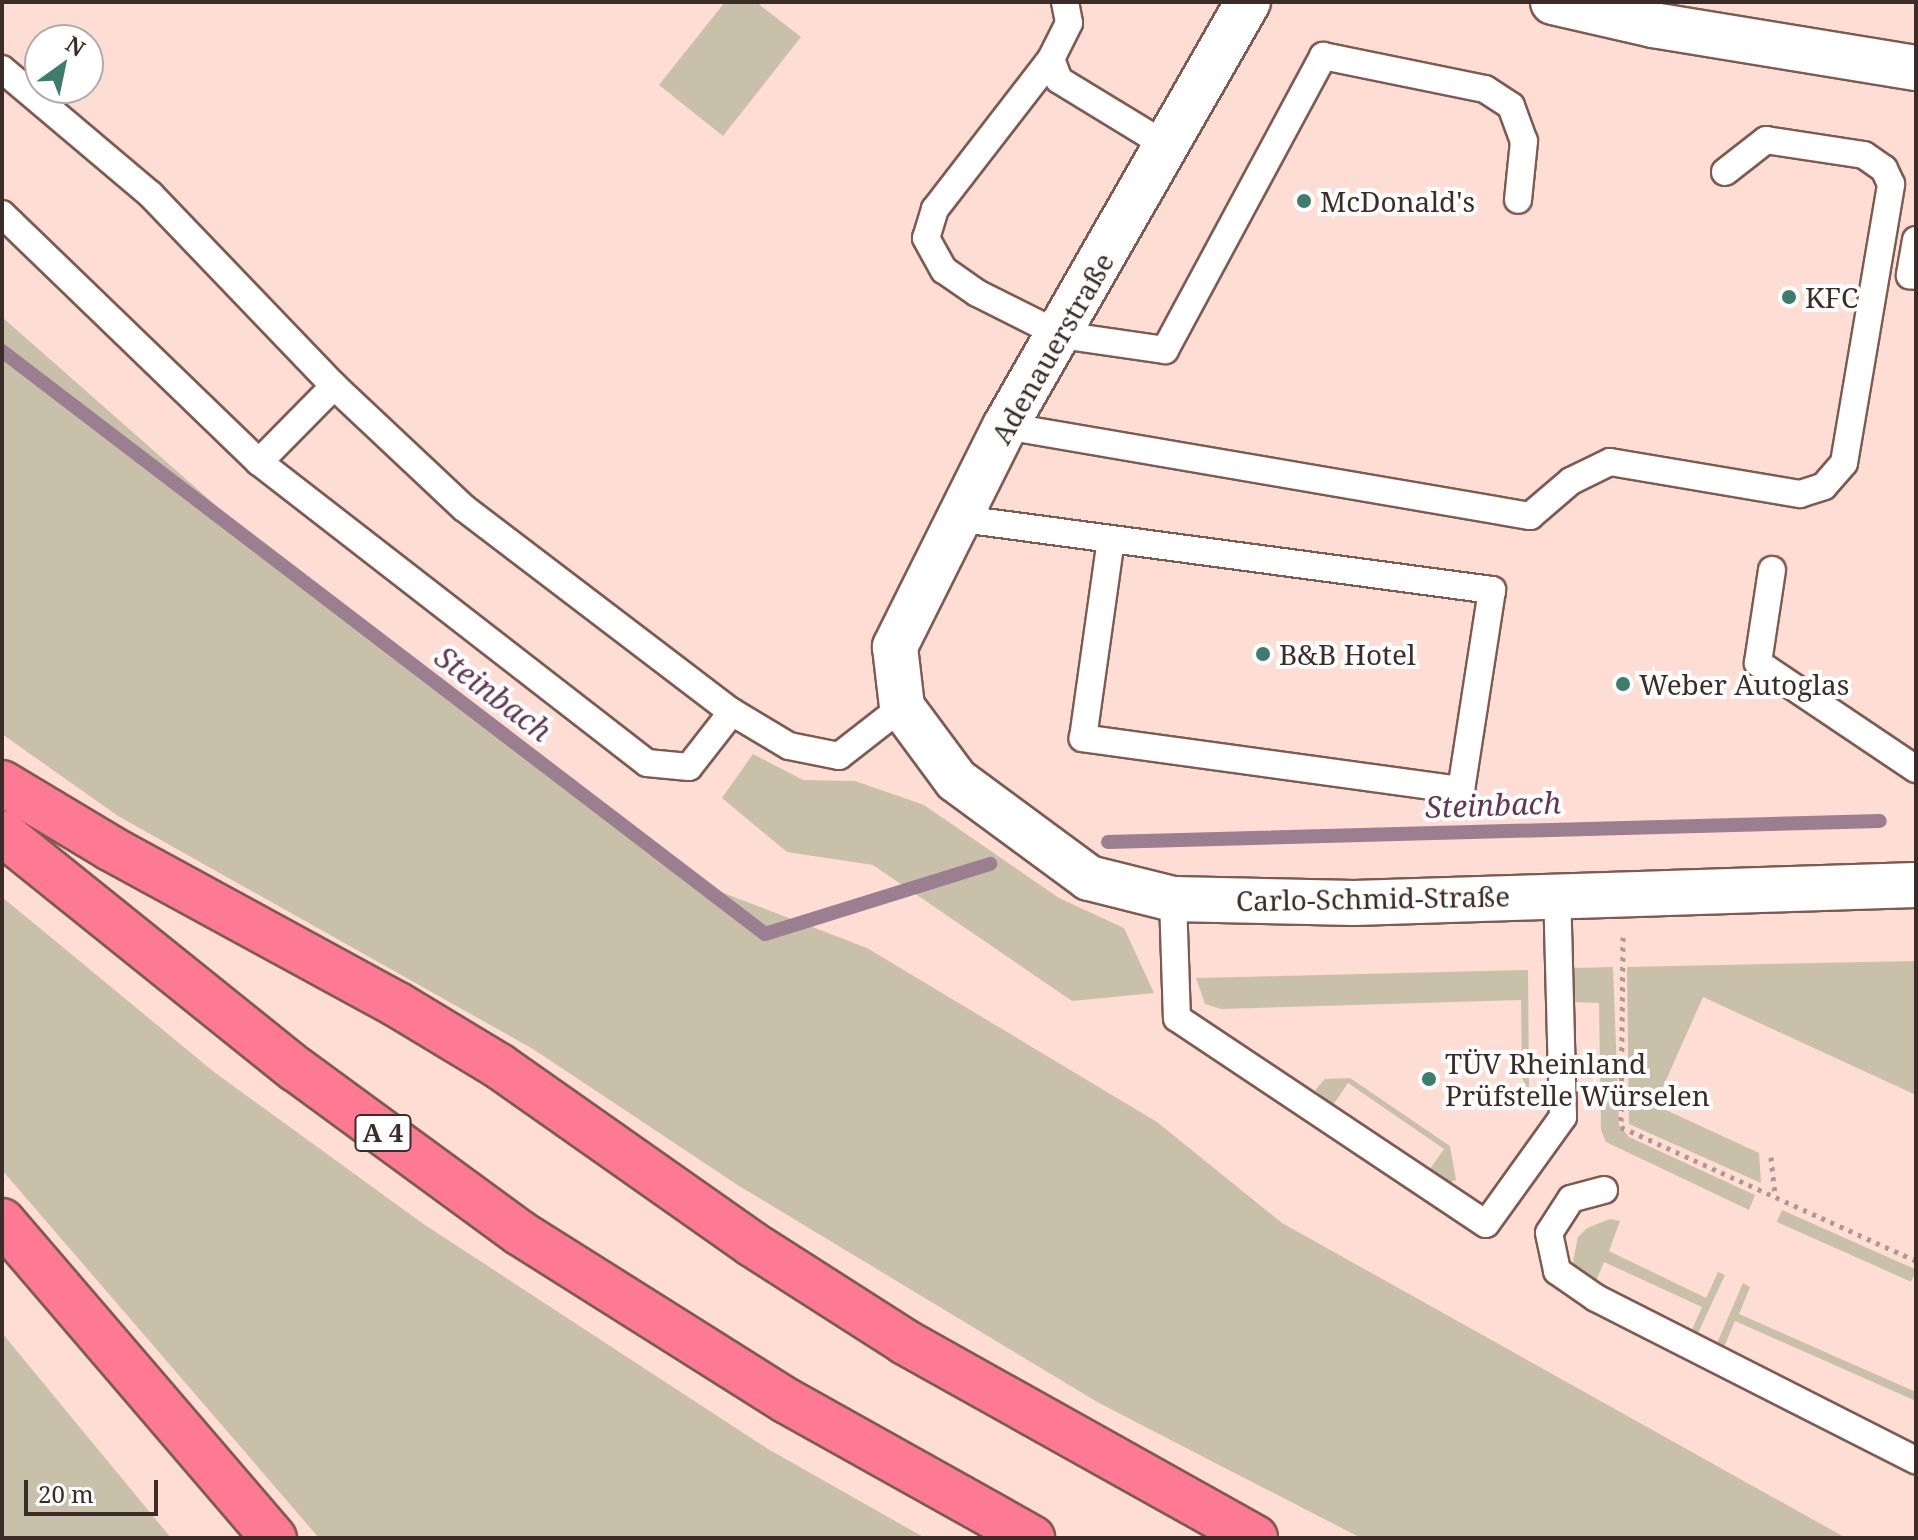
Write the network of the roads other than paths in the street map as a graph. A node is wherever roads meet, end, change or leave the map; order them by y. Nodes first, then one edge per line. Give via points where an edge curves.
1 (1065, 2) edge
2 (1248, 2) edge
3 (1553, 2) edge
4 (1051, 59) junction
5 (1916, 68) edge
6 (2, 69) edge
7 (1167, 146) junction
8 (1725, 172) dead end
9 (1518, 200) dead end
10 (2, 214) edge
11 (1916, 240) edge
12 (1916, 276) edge
13 (1061, 335) junction
14 (334, 386) junction
15 (1005, 426) junction
16 (259, 462) junction
17 (955, 518) junction
18 (1111, 540) junction
19 (1772, 570) dead end
20 (902, 707) junction
21 (732, 712) junction
22 (1916, 769) edge
23 (2, 783) edge
24 (2, 833) edge
25 (1916, 885) edge
26 (1557, 895) junction
27 (1173, 899) junction
28 (1604, 1190) dead end
29 (2, 1221) edge
30 (1916, 1460) edge
31 (274, 1538) edge
32 (1032, 1538) edge
33 (1255, 1538) edge

1 - 4 lane via 1069,23
2 - 7 street, Adenauerstraße
3 - 5 street via 1653,25
4 - 7 lane via 1059,80
4 - 13 lane via 935,209 926,238 944,270 977,293
6 - 14 lane via 150,194
7 - 13 street, Adenauerstraße
8 - 15 lane via 1766,140 1864,155 1884,169 1891,184 1844,463 1824,486 1800,494 1610,462 1571,481 1530,516
9 - 13 lane via 1524,141 1511,106 1485,89 1323,56 1165,350
10 - 16 lane
11 - 12 lane via 1910,275
13 - 15 street, Adenauerstraße
14 - 16 lane
14 - 21 lane via 464,508
15 - 17 street, Adenauerstraße
16 - 21 lane via 647,763 689,767
17 - 18 lane
17 - 20 street, Adenauerstraße via 895,647
18 - 18 lane via 1492,590 1461,790 1083,738
19 - 22 lane via 1758,663
20 - 21 lane via 839,756 789,746
20 - 27 street, Carlo-Schmid-Straße via 956,780 1089,878
23 - 33 highway via 398,1005 499,1066 752,1244 905,1342
24 - 32 highway, A 4 via 296,1069 520,1233 787,1401
25 - 26 street, Carlo-Schmid-Straße
26 - 27 street, Carlo-Schmid-Straße via 1354,903
26 - 27 lane via 1563,1117 1486,1224 1177,1018
28 - 30 lane via 1571,1199 1549,1233 1557,1271 1596,1298
29 - 31 highway

